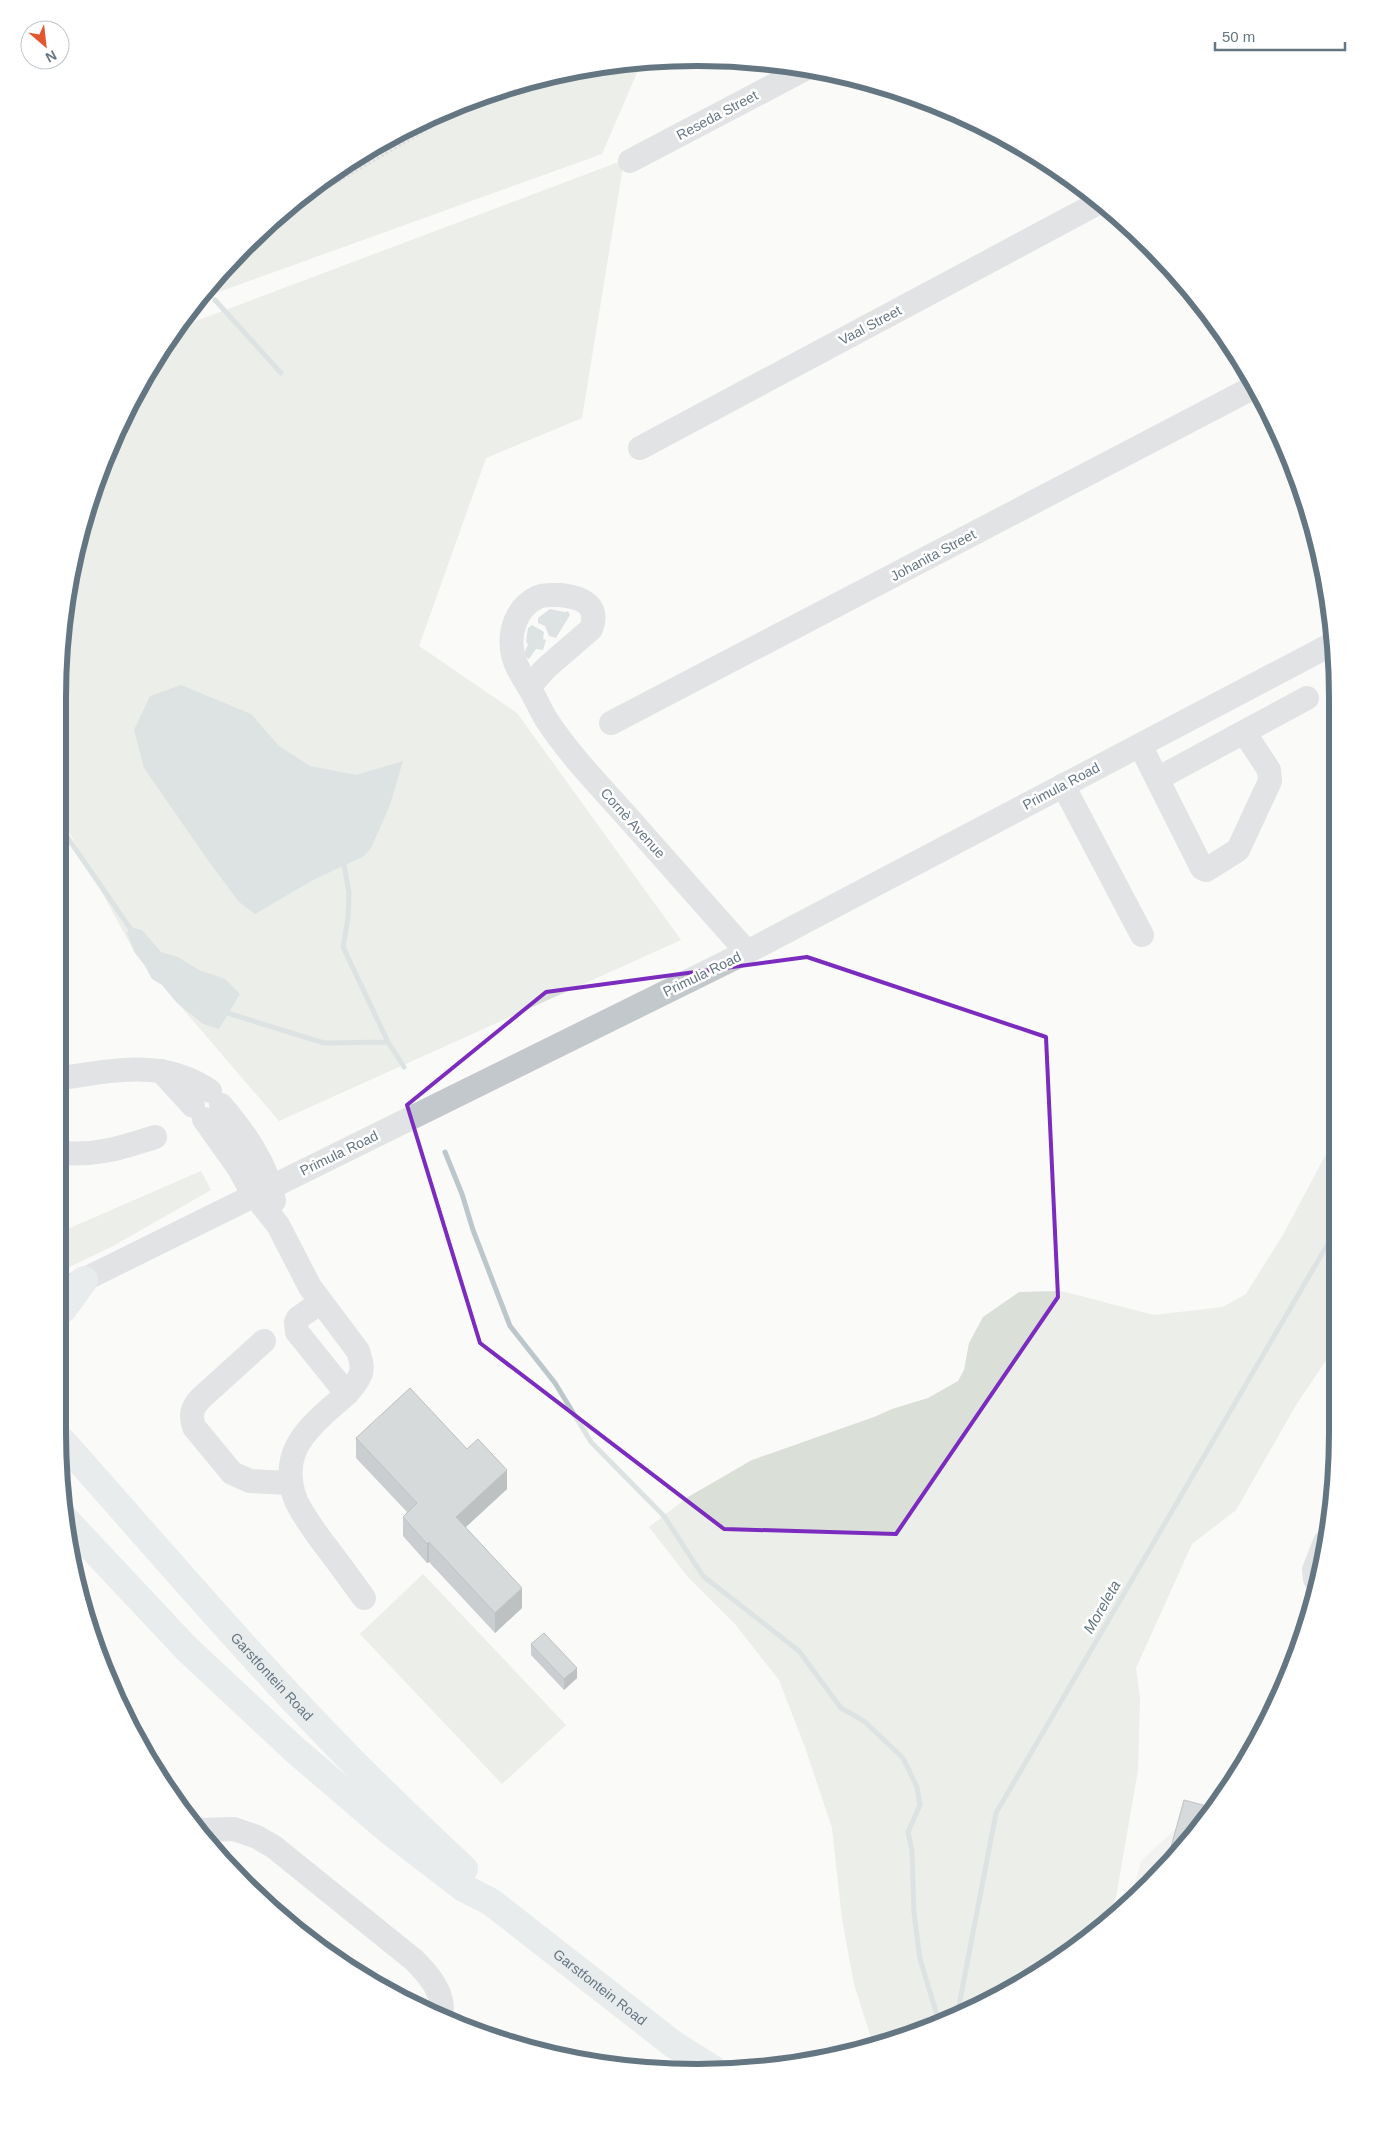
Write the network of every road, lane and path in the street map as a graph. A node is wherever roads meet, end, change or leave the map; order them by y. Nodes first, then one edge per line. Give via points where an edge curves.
1 (795, 74) edge
2 (445, 119) edge
3 (630, 161) dead end
4 (322, 191) edge
5 (1093, 206) edge
6 (1248, 390) edge
7 (640, 448) dead end
8 (1326, 647) edge
9 (529, 687) dead end
10 (1307, 698) dead end
11 (611, 723) dead end
12 (1244, 732) junction
13 (1140, 745) junction
14 (1158, 779) junction
15 (1063, 785) junction
16 (1142, 935) dead end
17 (747, 952) junction
18 (66, 1078) edge
19 (155, 1137) dead end
20 (66, 1153) edge
21 (263, 1191) junction
22 (73, 1285) edge
23 (66, 1302) edge
24 (321, 1302) junction
25 (264, 1340) dead end
26 (347, 1394) junction
27 (67, 1446) edge
28 (291, 1483) junction
29 (74, 1529) edge
30 (364, 1598) dead end
31 (207, 1830) edge
32 (491, 1902) junction
33 (440, 2009) edge
34 (704, 2064) edge

1 - 3 street, Reseda Street
2 - 4 path
5 - 7 street, Vaal Street
6 - 11 street, Johanita Street
8 - 13 street, Primula Road
9 - 17 street, Cornè Avenue via 546,718 576,759
10 - 12 street
12 - 14 street
12 - 14 street via 1269,770 1270,781 1238,850 1207,870 1202,868
13 - 14 street
13 - 15 street, Primula Road
15 - 16 street
15 - 17 street, Primula Road
17 - 21 street, Primula Road
18 - 21 street via 128,1068 186,1076 238,1146
19 - 20 street via 113,1151
21 - 22 street, Primula Road
21 - 24 street via 278,1226
22 - 23 main road
24 - 26 street via 358,1351 362,1362 361,1372
24 - 26 street via 298,1318 297,1332
25 - 28 street via 200,1399 193,1407 191,1418 194,1427 232,1473 250,1481
26 - 28 street via 301,1439 293,1452
27 - 32 main road, Garstfontein Road via 315,1722 472,1877
28 - 30 street via 305,1517
29 - 32 main road, Garstfontein Road via 186,1648 295,1750 392,1833 462,1887
31 - 33 street via 234,1829 262,1840 294,1862 414,1960 438,1992
32 - 34 main road, Garstfontein Road via 673,2044

